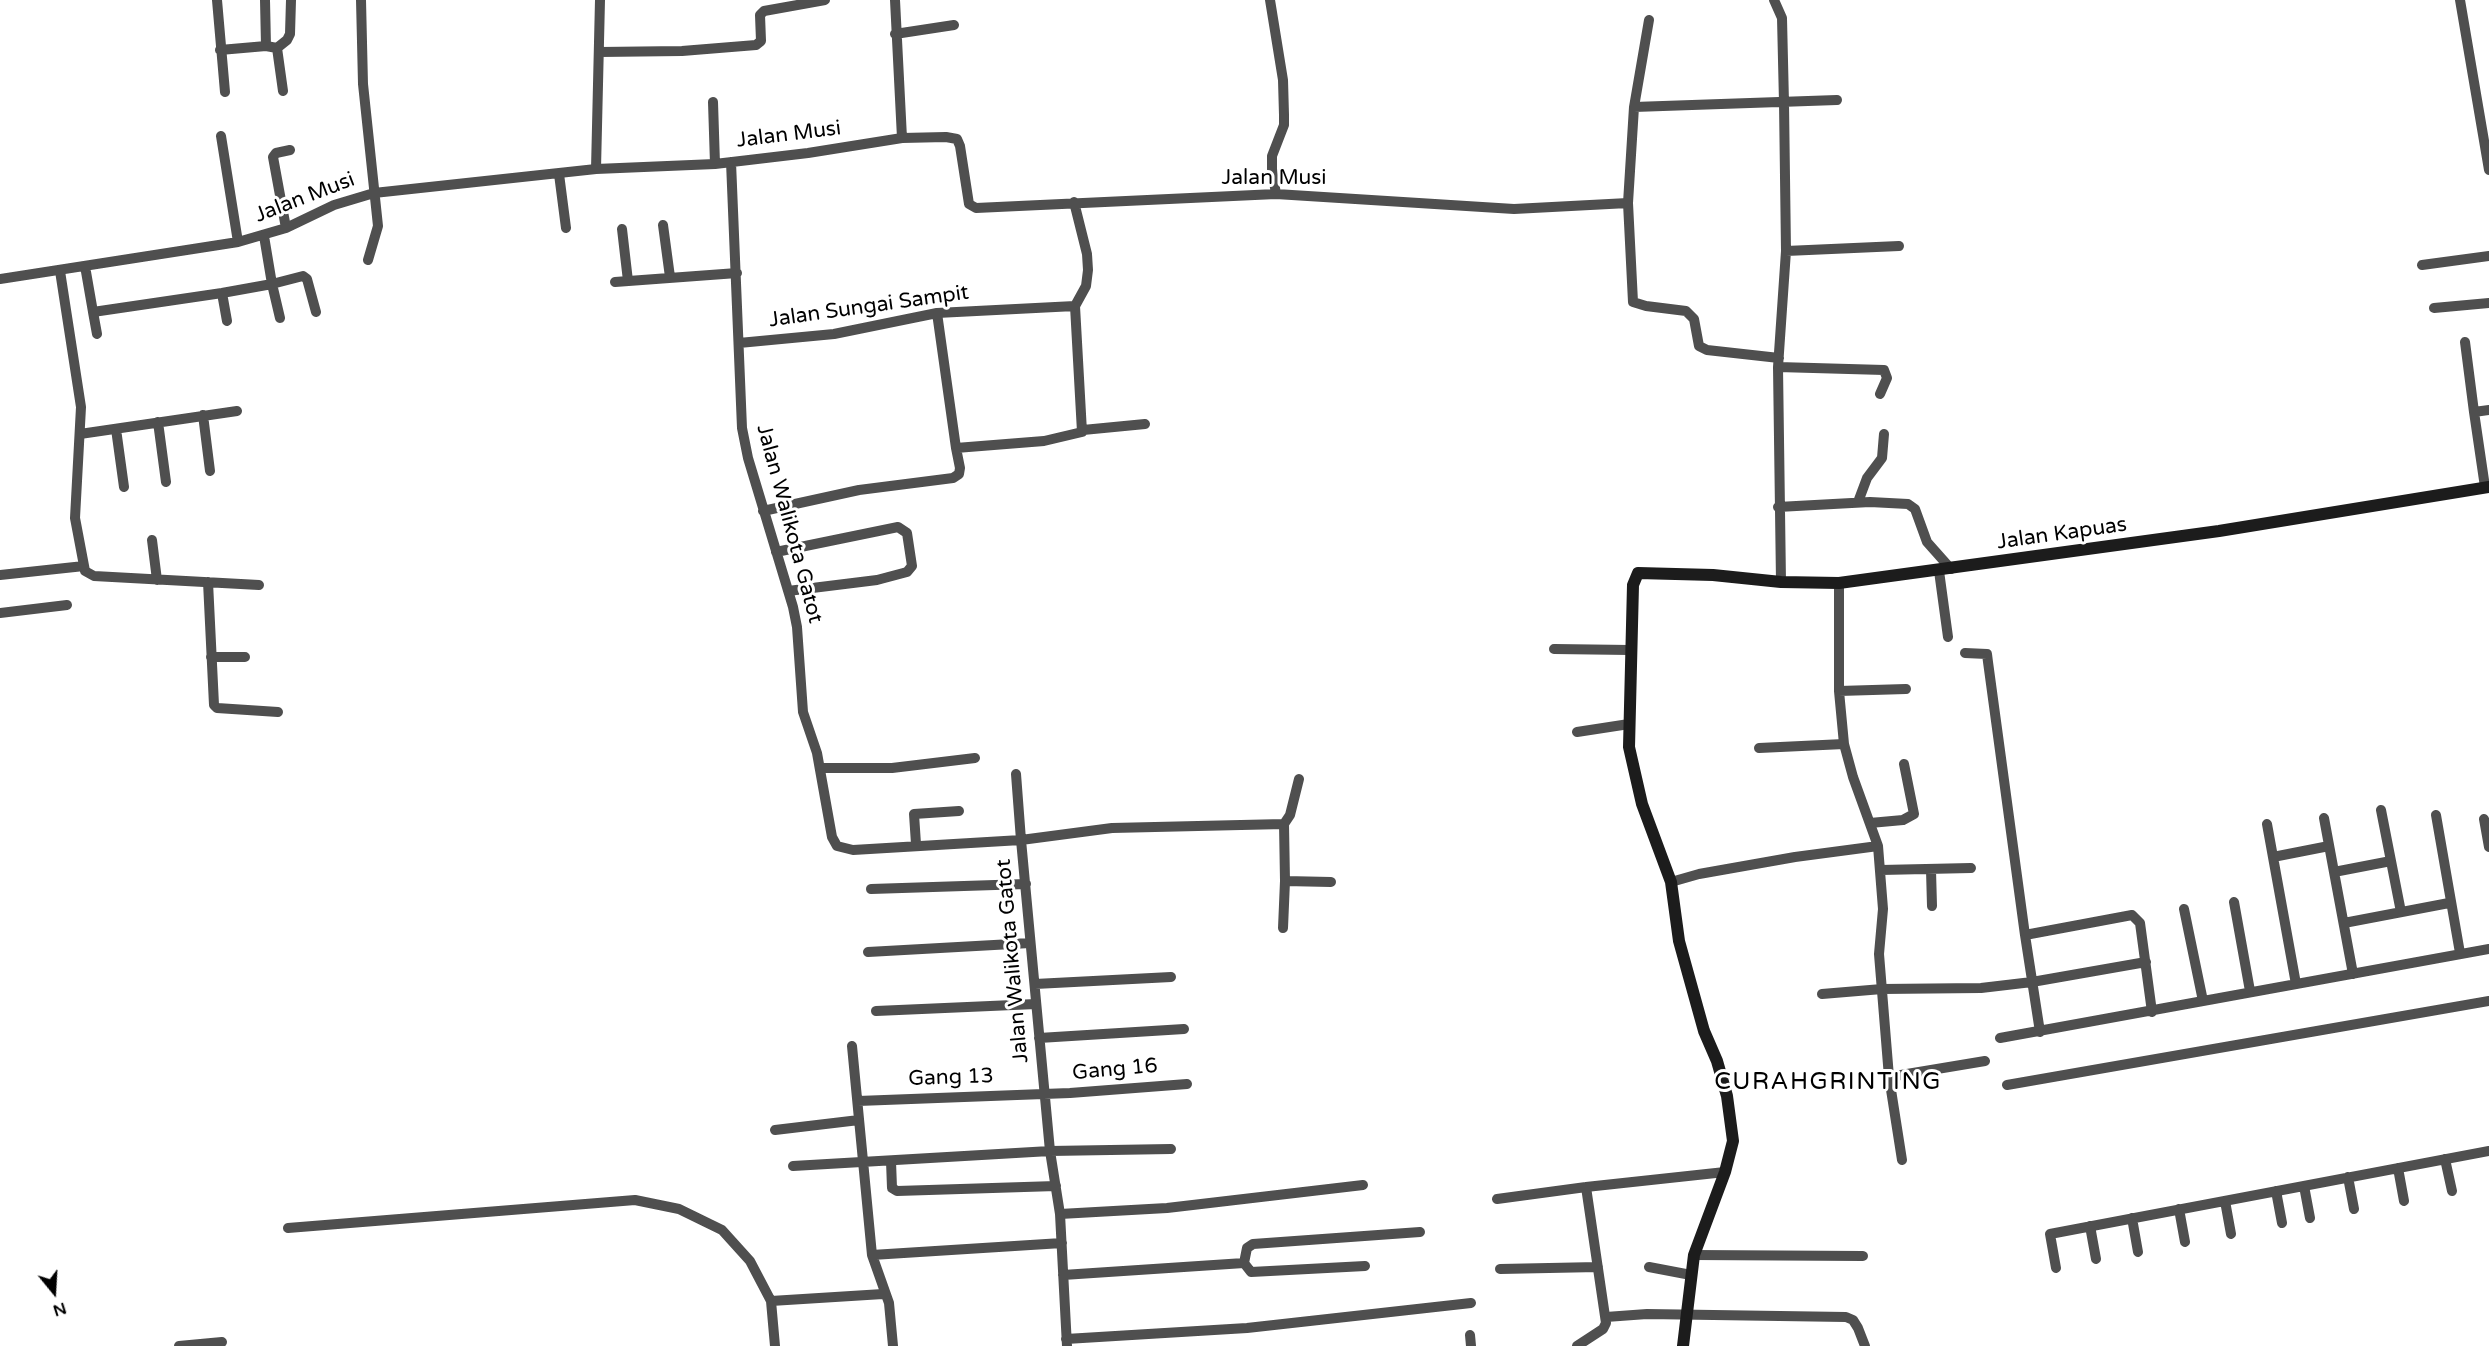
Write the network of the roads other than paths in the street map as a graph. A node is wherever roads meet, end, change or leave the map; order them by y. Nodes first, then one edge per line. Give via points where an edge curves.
1 (217, 0) edge
2 (265, 0) edge
3 (291, 0) edge
4 (361, 0) edge
5 (600, 0) edge
6 (825, 0) edge
7 (895, 0) edge
8 (1270, 0) edge
9 (1774, 0) edge
10 (2460, 0) edge
11 (1649, 20) dead end
12 (954, 25) dead end
13 (895, 34) junction
14 (272, 47) junction
15 (220, 50) junction
16 (600, 52) junction
17 (283, 91) dead end
18 (225, 92) dead end
19 (1837, 100) dead end
20 (713, 102) dead end
21 (1784, 103) junction
22 (1634, 107) junction
23 (221, 136) dead end
24 (902, 138) junction
25 (290, 150) dead end
26 (731, 162) junction
27 (716, 164) junction
28 (596, 169) junction
29 (2489, 170) edge
30 (559, 174) junction
31 (374, 193) junction
32 (1276, 194) junction
33 (1074, 202) junction
34 (1628, 202) junction
35 (663, 225) dead end
36 (286, 228) junction
37 (566, 228) dead end
38 (622, 229) dead end
39 (264, 236) junction
40 (238, 242) junction
41 (1899, 246) dead end
42 (1786, 251) junction
43 (2489, 256) edge
44 (368, 260) dead end
45 (2422, 265) dead end
46 (85, 266) junction
47 (60, 271) junction
48 (737, 273) junction
49 (670, 277) junction
50 (0, 279) edge
51 (628, 281) junction
52 (615, 282) dead end
53 (272, 284) junction
54 (222, 293) junction
55 (2489, 303) edge
56 (1075, 306) junction
57 (2434, 308) dead end
58 (93, 312) junction
59 (316, 312) dead end
60 (937, 313) junction
61 (280, 318) dead end
62 (227, 321) dead end
63 (97, 334) dead end
64 (2465, 342) dead end
65 (739, 343) junction
66 (1779, 362) junction
67 (1880, 394) dead end
68 (2489, 410) edge
69 (237, 411) dead end
70 (2474, 412) junction
71 (203, 415) junction
72 (158, 422) junction
73 (1145, 424) dead end
74 (117, 429) junction
75 (1083, 430) junction
76 (80, 434) junction
77 (1884, 434) dead end
78 (956, 448) junction
79 (210, 471) dead end
80 (166, 482) dead end
81 (2487, 487) edge
82 (124, 488) dead end
83 (1858, 502) junction
84 (1778, 507) junction
85 (763, 511) junction
86 (152, 540) dead end
87 (776, 552) junction
88 (84, 566) junction
89 (1945, 570) junction
90 (0, 575) edge
91 (1780, 577) junction
92 (157, 580) junction
93 (208, 582) junction
94 (1839, 583) junction
95 (259, 585) dead end
96 (788, 591) junction
97 (67, 605) dead end
98 (0, 613) edge
99 (1948, 637) dead end
100 (1554, 649) dead end
101 (1630, 650) junction
102 (1965, 653) dead end
103 (212, 657) junction
104 (245, 657) dead end
105 (1906, 689) dead end
106 (1839, 691) junction
107 (278, 712) dead end
108 (1629, 724) junction
109 (1577, 732) dead end
110 (1844, 744) junction
111 (1760, 748) dead end
112 (975, 758) dead end
113 (1904, 764) dead end
114 (820, 768) junction
115 (1016, 774) dead end
116 (1299, 779) dead end
117 (2381, 810) dead end
118 (959, 811) dead end
119 (2436, 815) dead end
120 (2324, 818) dead end
121 (2484, 819) dead end
122 (1870, 823) junction
123 (1284, 824) junction
124 (2267, 824) dead end
125 (1021, 840) junction
126 (916, 844) junction
127 (1878, 846) junction
128 (2329, 846) junction
129 (2489, 847) edge
130 (2273, 857) junction
131 (2391, 861) junction
132 (1971, 868) dead end
133 (1881, 870) junction
134 (1931, 870) junction
135 (2334, 872) junction
136 (1285, 881) junction
137 (1331, 882) dead end
138 (1671, 882) junction
139 (1026, 884) junction
140 (871, 889) dead end
141 (2234, 902) dead end
142 (2449, 903) junction
143 (1932, 906) dead end
144 (2184, 909) dead end
145 (2401, 912) junction
146 (2344, 923) junction
147 (1283, 928) dead end
148 (2025, 935) junction
149 (1030, 943) junction
150 (2489, 949) edge
151 (868, 952) dead end
152 (2460, 953) junction
153 (2146, 962) junction
154 (2353, 974) junction
155 (1171, 977) dead end
156 (2032, 982) junction
157 (1035, 984) junction
158 (2296, 984) junction
159 (1881, 989) junction
160 (2250, 991) junction
161 (1822, 994) dead end
162 (2203, 1001) junction
163 (2489, 1001) edge
164 (1036, 1004) junction
165 (876, 1011) dead end
166 (2152, 1012) junction
167 (1184, 1029) dead end
168 (2040, 1032) junction
169 (1039, 1038) junction
170 (2000, 1038) dead end
171 (852, 1046) dead end
172 (1985, 1061) dead end
173 (1889, 1077) junction
174 (1187, 1084) dead end
175 (2007, 1085) dead end
176 (1045, 1094) junction
177 (858, 1101) junction
178 (859, 1120) junction
179 (775, 1130) dead end
180 (1171, 1149) dead end
181 (2489, 1151) edge
182 (1050, 1152) junction
183 (2445, 1159) junction
184 (891, 1161) junction
185 (1902, 1161) dead end
186 (864, 1163) junction
187 (794, 1166) dead end
188 (2398, 1168) junction
189 (1725, 1172) junction
190 (2348, 1178) junction
191 (1056, 1185) junction
192 (1363, 1185) dead end
193 (1586, 1186) junction
194 (2304, 1186) junction
195 (2276, 1191) junction
196 (2452, 1191) dead end
197 (1497, 1199) dead end
198 (2224, 1201) junction
199 (2404, 1201) dead end
200 (2179, 1209) junction
201 (2354, 1209) dead end
202 (1060, 1214) junction
203 (2132, 1218) junction
204 (2310, 1218) dead end
205 (2282, 1223) dead end
206 (2090, 1226) junction
207 (288, 1228) dead end
208 (1420, 1232) dead end
209 (2231, 1234) dead end
210 (2185, 1242) dead end
211 (1062, 1243) junction
212 (2138, 1251) dead end
213 (872, 1255) junction
214 (1694, 1255) junction
215 (1863, 1256) dead end
216 (2096, 1259) dead end
217 (1244, 1263) junction
218 (1365, 1266) dead end
219 (1598, 1267) junction
220 (1649, 1267) dead end
221 (2056, 1268) dead end
222 (1500, 1269) dead end
223 (1063, 1275) junction
224 (1691, 1275) junction
225 (883, 1294) junction
226 (771, 1301) junction
227 (1471, 1303) dead end
228 (1685, 1315) junction
229 (1606, 1317) junction
230 (222, 1342) dead end
231 (1067, 1342) edge
232 (179, 1346) edge
233 (775, 1346) edge
234 (893, 1346) edge
235 (1577, 1346) edge
236 (1683, 1346) edge
237 (1864, 1346) edge

1 - 15 street
2 - 14 street
3 - 14 street via 290,34
4 - 31 street via 363,84
5 - 16 street
6 - 16 street via 764,11 760,15 761,41 756,45
7 - 13 street
8 - 32 street via 1283,80 1284,125 1272,156
9 - 21 street via 1782,18
10 - 29 street
11 - 22 street
12 - 13 street
13 - 24 street
14 - 15 street
14 - 17 street
15 - 18 street
16 - 28 street
19 - 21 street
20 - 27 street
21 - 22 street
21 - 42 street
22 - 34 street
23 - 40 street
24 - 26 street, Jalan Musi
24 - 33 street, Jalan Musi via 957,139 969,204 976,208
25 - 36 street via 273,157
26 - 27 street, Jalan Musi
26 - 48 street, Jalan Walikota Gatot
27 - 28 street, Jalan Musi
28 - 30 street, Jalan Musi
30 - 31 street, Jalan Musi
30 - 37 street
31 - 36 street, Jalan Musi via 334,205
31 - 44 street via 378,226
32 - 33 street, Jalan Musi
32 - 34 street, Jalan Musi via 1514,208
33 - 56 street via 1088,270 1086,286
34 - 66 street via 1633,302 1686,311 1694,319 1699,346 1707,350
35 - 49 street
36 - 39 street, Jalan Musi
38 - 51 street
39 - 40 street, Jalan Musi
39 - 53 street
40 - 46 street, Jalan Musi
41 - 42 street
42 - 66 street
43 - 45 street
46 - 47 street, Jalan Musi
46 - 58 street
47 - 50 street, Jalan Musi
47 - 76 street via 81,407
48 - 49 street
48 - 65 street, Jalan Walikota Gatot
49 - 51 street
51 - 52 street
53 - 54 street
53 - 59 street via 306,277
53 - 61 street
54 - 58 street
54 - 62 street
55 - 57 street
56 - 60 street, Jalan Sungai Sampit
56 - 75 street
58 - 63 street
60 - 65 street, Jalan Sungai Sampit via 834,334
60 - 78 street
64 - 70 street
65 - 85 street, Jalan Walikota Gatot via 742,428
66 - 67 street via 1884,370 1887,378
66 - 84 street
68 - 70 street
69 - 71 street
70 - 81 street
71 - 72 street
71 - 79 street
72 - 74 street
72 - 80 street
73 - 75 street
74 - 76 street
74 - 82 street
75 - 78 street via 1044,441
76 - 88 street via 75,518
77 - 83 street via 1882,458
78 - 85 street via 960,468 953,478 859,490
81 - 89 main road, Jalan Kapuas
83 - 84 street
83 - 89 street via 1908,504 1915,509 1926,542 1940,557
84 - 91 street
85 - 87 street, Jalan Walikota Gatot
86 - 92 street
87 - 96 street, Jalan Walikota Gatot
87 - 96 street via 898,527 907,533 912,566 907,572 877,580
88 - 90 street
88 - 92 street via 94,576
89 - 94 main road, Jalan Kapuas
89 - 99 street
91 - 94 main road, Jalan Kapuas
91 - 101 main road, Jalan Kapuas via 1638,573 1633,585
92 - 93 street
93 - 95 street
93 - 103 street
94 - 106 street
96 - 114 street, Jalan Walikota Gatot via 797,627 803,712
97 - 98 street
100 - 101 street
101 - 108 main road
102 - 148 street via 1987,654
103 - 104 street
103 - 107 street via 212,701 217,708
105 - 106 street
106 - 110 street
108 - 109 street
108 - 138 main road via 1635,779
110 - 111 street
110 - 122 street
112 - 114 street via 892,768
113 - 122 street via 1914,814 1903,820
114 - 126 street, Jalan Walikota Gatot via 837,846 853,850
115 - 125 street
116 - 123 street
117 - 131 street
118 - 126 street via 914,814
119 - 142 street
120 - 128 street
121 - 129 street
122 - 127 street
123 - 125 street via 1112,828
123 - 136 street
124 - 130 street
125 - 126 street, Jalan Walikota Gatot
125 - 139 street, Jalan Walikota Gatot
127 - 133 street
127 - 138 street via 1784,859
128 - 130 street
128 - 135 street
130 - 158 street
131 - 135 street
131 - 145 street
132 - 134 street
133 - 134 street
133 - 159 street
134 - 143 street
135 - 146 street
136 - 137 street
136 - 147 street
138 - 189 main road via 1684,962 1727,1096 1733,1141
139 - 140 street
139 - 149 street, Jalan Walikota Gatot
141 - 160 street
142 - 145 street
142 - 152 street
144 - 162 street
145 - 146 street
146 - 154 street
148 - 153 street via 2132,915 2140,922
148 - 156 street
149 - 151 street
149 - 157 street, Jalan Walikota Gatot
150 - 152 street
152 - 154 street
153 - 156 street
153 - 166 street
154 - 158 street
155 - 157 street
156 - 159 street via 1981,988
156 - 168 street
157 - 164 street, Jalan Walikota Gatot
158 - 160 street
159 - 161 street
159 - 173 street
160 - 162 street
162 - 166 street
163 - 175 street
164 - 165 street
164 - 169 street, Jalan Walikota Gatot
166 - 168 street
167 - 169 street
168 - 170 street
169 - 176 street, Jalan Walikota Gatot
171 - 177 street
172 - 173 street
173 - 185 street
174 - 176 street, Gang 16
176 - 177 street, Gang 13
176 - 182 street, Jalan Walikota Gatot
177 - 178 street
178 - 179 street
178 - 186 street
180 - 182 street
181 - 183 street
182 - 184 street
182 - 191 street, Jalan Walikota Gatot
183 - 188 street
183 - 196 street
184 - 186 street
184 - 191 street via 892,1188 897,1191
186 - 187 street
186 - 213 street
188 - 190 street
188 - 199 street
189 - 193 street
189 - 214 main road
190 - 194 street
190 - 201 street
191 - 202 street, Jalan Walikota Gatot
192 - 202 street via 1167,1208
193 - 197 street
193 - 219 street
194 - 195 street
194 - 204 street
195 - 198 street
195 - 205 street
198 - 200 street
198 - 209 street
200 - 203 street
200 - 210 street
202 - 211 street, Jalan Walikota Gatot
203 - 206 street
203 - 212 street
206 - 216 street
206 - 221 street via 2050,1234
207 - 226 street via 635,1200 679,1209 722,1230 750,1261
208 - 217 street via 1253,1244 1247,1248
211 - 213 street
211 - 223 street, Jalan Walikota Gatot
213 - 225 street
214 - 215 street
214 - 224 main road
217 - 218 street via 1251,1272
217 - 223 street
219 - 222 street
219 - 229 street
220 - 224 street
223 - 231 street, Jalan Walikota Gatot
224 - 228 main road
225 - 226 street
225 - 234 street via 888,1303
226 - 233 street
227 - 231 street via 1247,1328
228 - 229 street
228 - 236 main road
228 - 237 street via 1846,1317 1858,1328
229 - 235 street via 1604,1329
230 - 232 street

